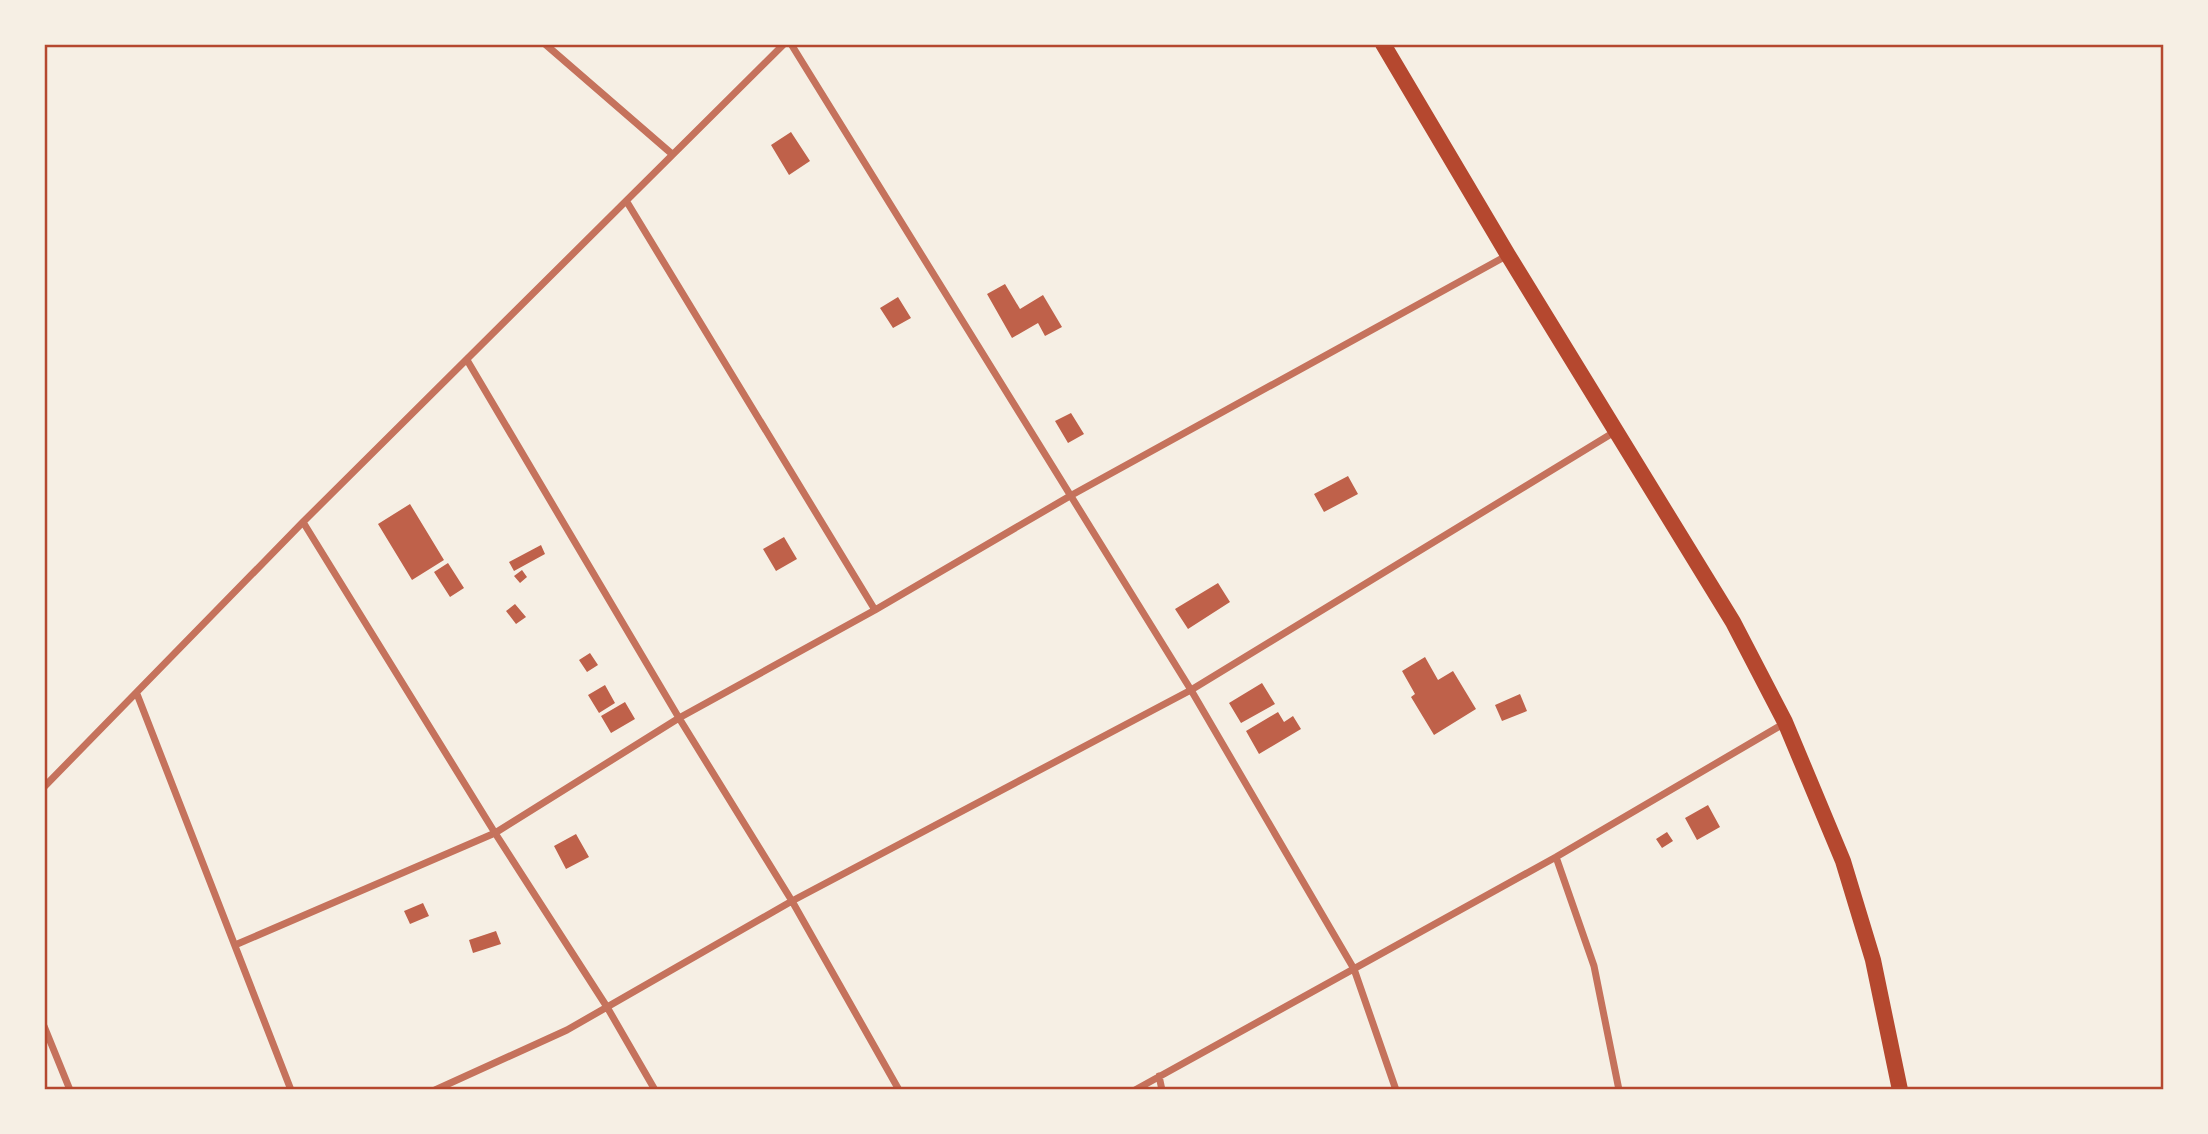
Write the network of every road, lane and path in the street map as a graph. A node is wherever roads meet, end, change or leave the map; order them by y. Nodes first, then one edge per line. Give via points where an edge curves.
1 (545, 44) edge
2 (784, 44) edge
3 (791, 44) edge
4 (1383, 44) edge
5 (672, 154) junction
6 (627, 202) junction
7 (1508, 255) junction
8 (467, 360) junction
9 (1617, 431) junction
10 (1070, 496) junction
11 (303, 522) junction
12 (875, 610) junction
13 (1191, 690) junction
14 (137, 694) junction
15 (679, 718) junction
16 (1785, 722) junction
17 (44, 787) edge
18 (495, 832) junction
19 (1556, 857) junction
20 (792, 901) junction
21 (234, 945) junction
22 (1354, 969) junction
23 (607, 1007) junction
24 (44, 1026) edge
25 (1159, 1076) junction
26 (70, 1090) edge
27 (291, 1090) edge
28 (435, 1090) edge
29 (654, 1090) edge
30 (899, 1090) edge
31 (1135, 1090) edge
32 (1162, 1090) edge
33 (1396, 1090) edge
34 (1619, 1090) edge
35 (1900, 1090) edge

1 - 5 street
2 - 5 street
3 - 10 street
4 - 7 highway
5 - 6 street
6 - 8 street
6 - 12 street
7 - 9 highway
7 - 10 street
8 - 11 street
8 - 15 street
9 - 13 street
9 - 16 highway via 1733,622
10 - 12 street
10 - 13 street
11 - 14 street
11 - 18 street
12 - 15 street
13 - 20 street
13 - 22 street
14 - 17 street
14 - 21 street
15 - 18 street
15 - 20 street
16 - 19 street
16 - 35 highway via 1843,861 1872,960
18 - 21 street
18 - 23 street
19 - 22 street
19 - 34 street via 1594,966
20 - 23 street
20 - 30 street
21 - 27 street
22 - 25 street
22 - 33 street
23 - 28 street
23 - 29 street
24 - 26 street
25 - 31 street
25 - 32 street

